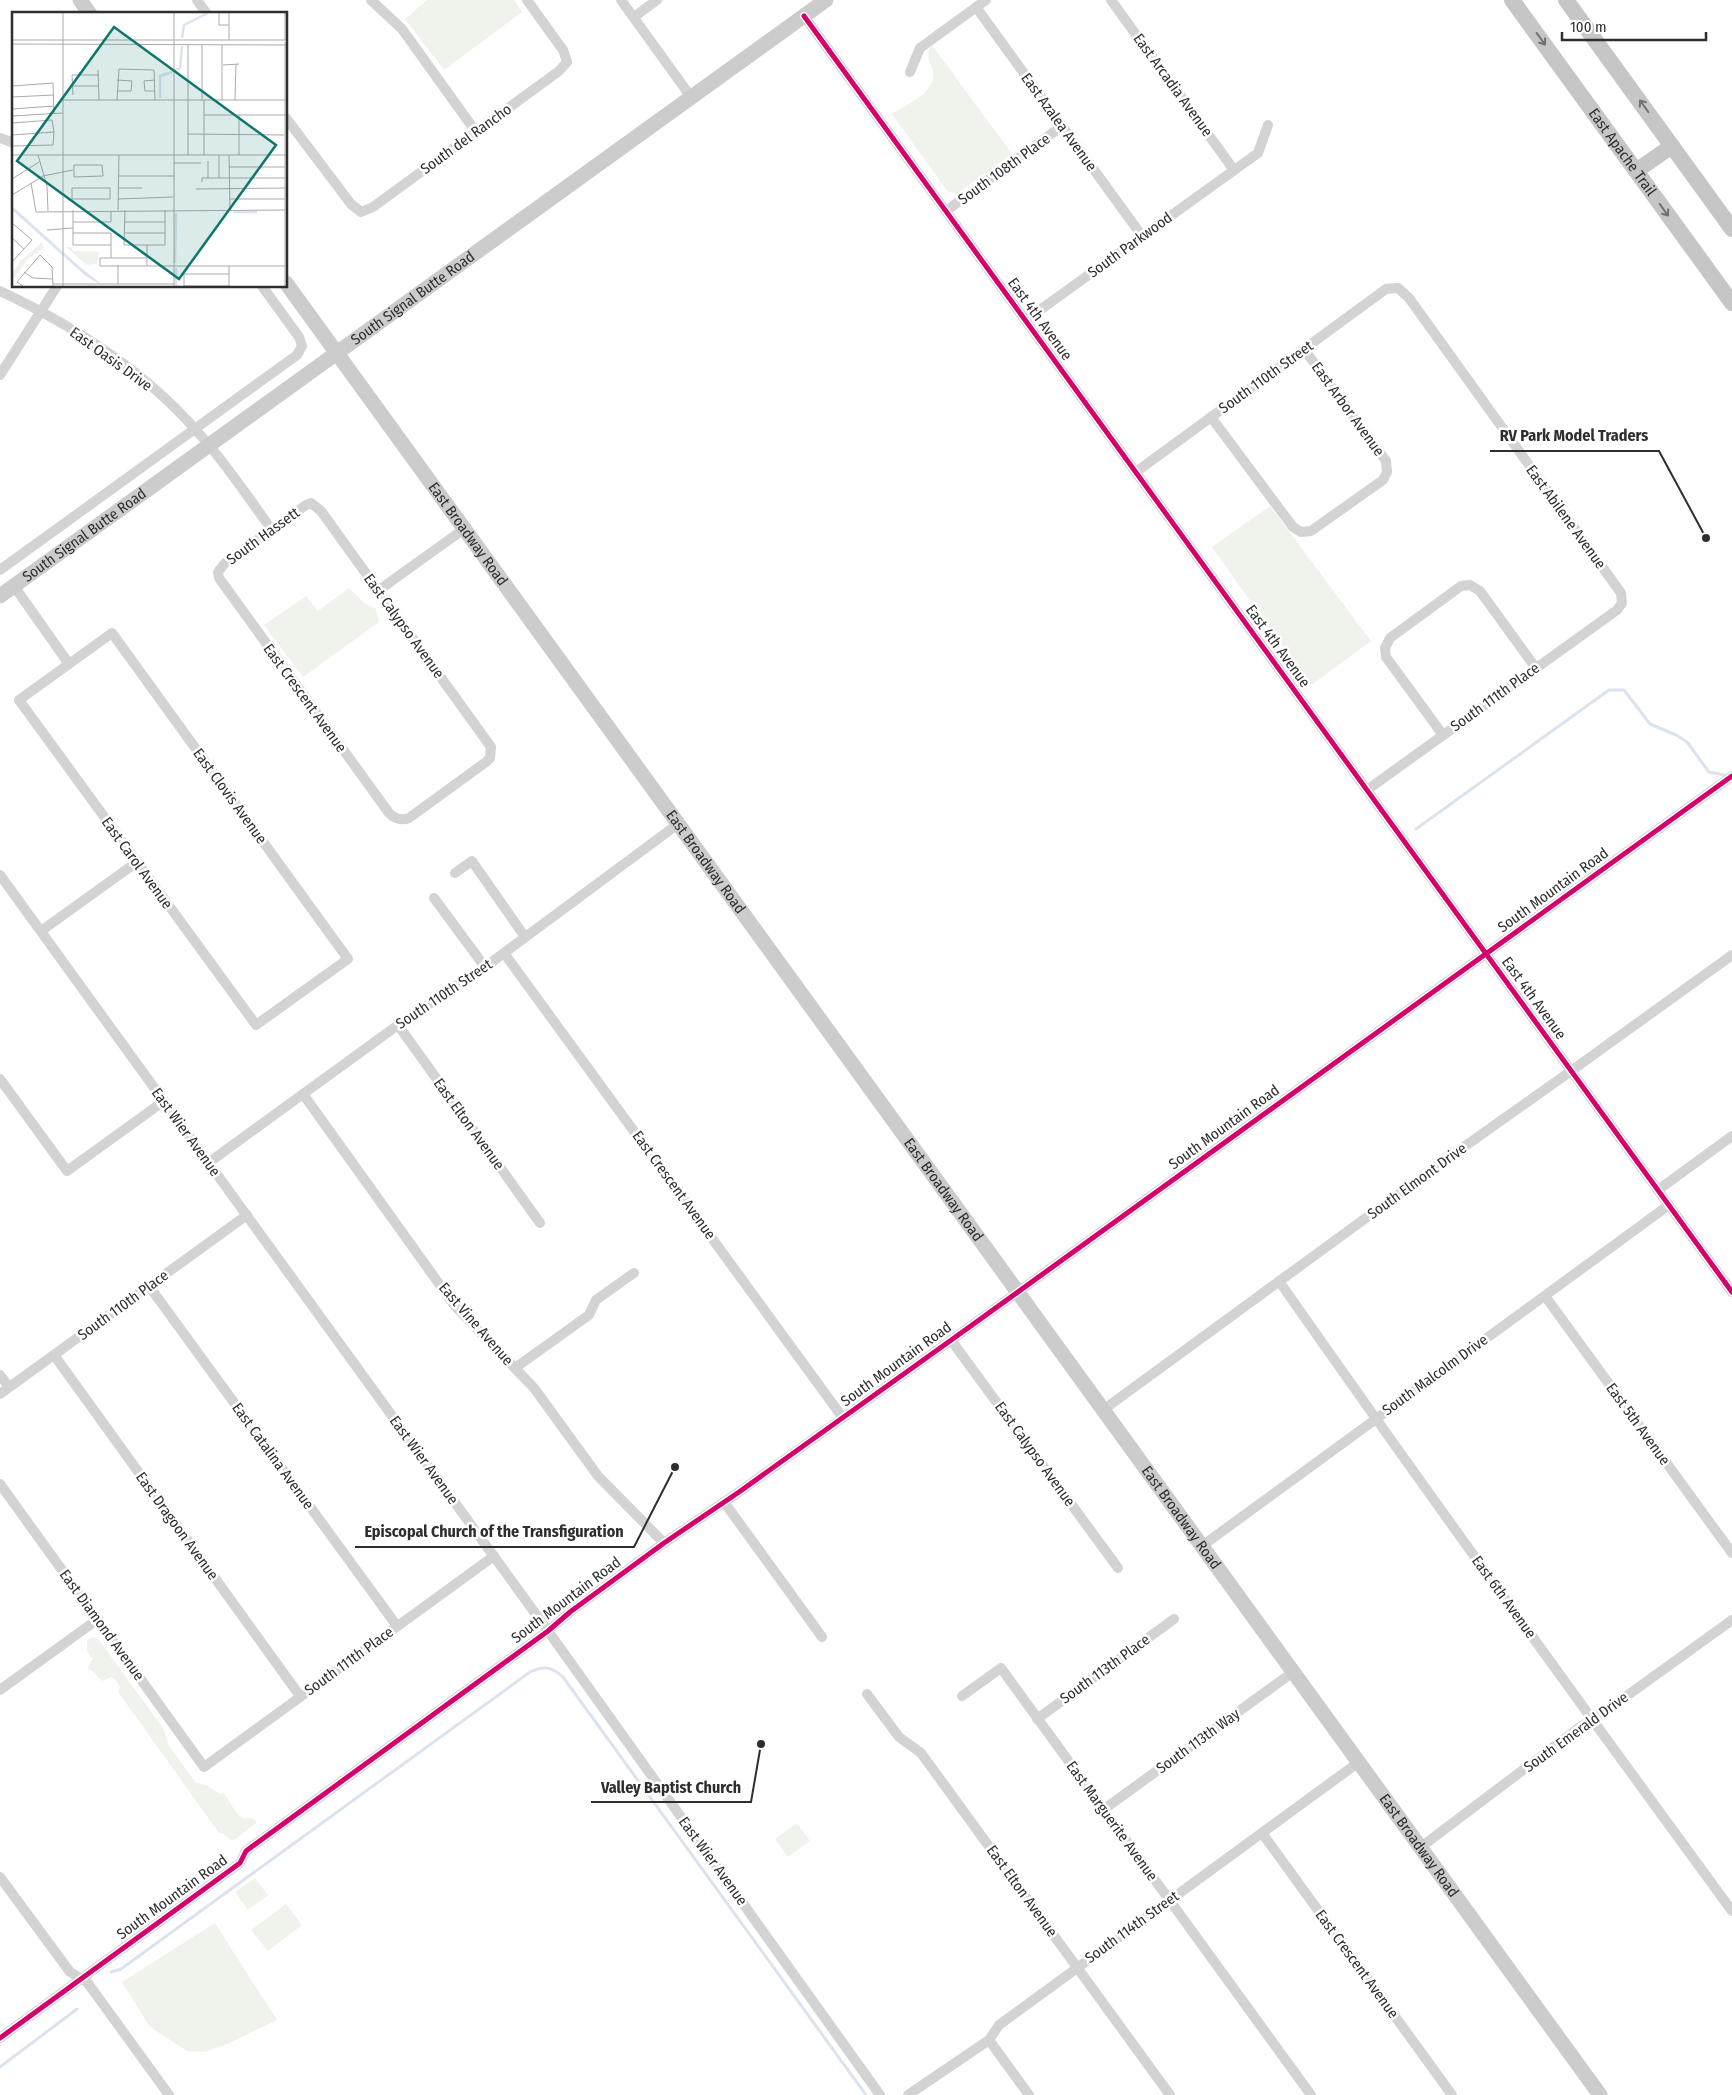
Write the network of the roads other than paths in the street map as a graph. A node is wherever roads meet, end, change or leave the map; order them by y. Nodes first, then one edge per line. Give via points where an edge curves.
1 (80, 0) edge
2 (197, 0) edge
3 (371, 0) edge
4 (527, 0) edge
5 (621, 0) edge
6 (657, 0) edge
7 (826, 0) edge
8 (986, 0) edge
9 (1111, 0) edge
10 (1512, 0) edge
11 (1566, 0) edge
12 (976, 7) junction
13 (89, 12) edge
14 (206, 12) edge
15 (804, 16) junction
16 (634, 17) junction
17 (910, 72) dead end
18 (691, 97) junction
19 (288, 121) edge
20 (1268, 125) dead end
21 (1062, 126) junction
22 (476, 132) junction
23 (0, 138) edge
24 (12, 142) edge
25 (1672, 146) junction
26 (1234, 170) junction
27 (1636, 171) junction
28 (946, 211) junction
29 (1732, 229) edge
30 (1142, 236) junction
31 (288, 287) edge
32 (56, 288) edge
33 (263, 288) edge
34 (1398, 288) joint
35 (0, 291) edge
36 (1732, 304) edge
37 (42, 311) junction
38 (1026, 320) junction
39 (1304, 349) junction
40 (336, 353) junction
41 (0, 375) edge
42 (1211, 417) junction
43 (195, 428) junction
44 (209, 445) junction
45 (1136, 472) junction
46 (311, 503) joint
47 (271, 529) junction
48 (464, 530) junction
49 (0, 570) edge
50 (218, 572) joint
51 (14, 586) junction
52 (379, 590) junction
53 (0, 596) edge
54 (1622, 603) joint
55 (69, 664) junction
56 (1535, 667) junction
57 (1444, 735) junction
58 (492, 752) joint
59 (1732, 776) edge
60 (1367, 790) junction
61 (678, 824) junction
62 (137, 862) junction
63 (455, 873) dead end
64 (0, 875) edge
65 (434, 898) dead end
66 (41, 932) junction
67 (525, 938) junction
68 (504, 953) junction
69 (1486, 954) junction
70 (1732, 955) edge
71 (485, 967) junction
72 (256, 1025) joint
73 (398, 1026) junction
74 (1572, 1071) junction
75 (0, 1079) edge
76 (303, 1094) junction
77 (164, 1101) junction
78 (1732, 1136) edge
79 (208, 1163) junction
80 (1658, 1190) junction
81 (1669, 1205) junction
82 (247, 1215) junction
83 (540, 1223) dead end
84 (634, 1273) dead end
85 (1279, 1281) junction
86 (149, 1286) junction
87 (1018, 1292) junction
88 (1732, 1292) edge
89 (1545, 1296) junction
90 (951, 1340) junction
91 (54, 1355) junction
92 (515, 1368) junction
93 (0, 1375) edge
94 (4, 1391) edge
95 (1103, 1410) junction
96 (843, 1418) junction
97 (1375, 1418) junction
98 (0, 1484) edge
99 (724, 1502) junction
100 (664, 1543) junction
101 (1202, 1546) junction
102 (1732, 1553) edge
103 (494, 1556) junction
104 (1118, 1568) dead end
105 (98, 1619) junction
106 (1174, 1619) dead end
107 (1732, 1620) edge
108 (396, 1626) junction
109 (548, 1630) junction
110 (822, 1636) dead end
111 (1293, 1672) junction
112 (0, 1690) edge
113 (866, 1694) dead end
114 (300, 1696) junction
115 (962, 1696) dead end
116 (1037, 1719) junction
117 (1592, 1720) junction
118 (1359, 1762) junction
119 (204, 1767) joint
120 (1104, 1810) junction
121 (1262, 1833) junction
122 (1421, 1847) junction
123 (0, 1877) edge
124 (1169, 1900) junction
125 (1732, 1911) edge
126 (1077, 1967) junction
127 (81, 1979) junction
128 (0, 2038) edge
129 (989, 2040) junction
130 (169, 2095) edge
131 (880, 2095) edge
132 (908, 2095) edge
133 (1029, 2095) edge
134 (1170, 2095) edge
135 (1311, 2095) edge
136 (1452, 2095) edge
137 (1600, 2095) edge

1 - 13 main road
2 - 14 street
3 - 22 street via 402,29
4 - 22 street, South del Rancho via 563,50 567,62
5 - 16 street
6 - 16 street
7 - 15 main road, South Signal Butte Road
8 - 12 street
9 - 26 street, East Arcadia Avenue
10 -> 27 main road, East Apache Trail
25 -> 11 main road
12 - 17 street via 920,48
12 - 21 street, East Azalea Avenue
15 - 18 main road, South Signal Butte Road
15 - 28 street, East 4th Avenue
16 - 18 street
18 - 40 main road, South Signal Butte Road
19 - 22 street, South del Rancho via 351,204 361,212 373,207
20 - 26 street, South Parkwood via 1258,153
21 - 28 street, South 108th Place
21 - 30 street, East Azalea Avenue
23 - 24 street
25 - 27 main road
25 - 29 main road
26 - 30 street, South Parkwood
27 -> 36 main road, East Apache Trail
28 - 38 street, East 4th Avenue
30 - 38 street, South Parkwood
31 - 40 main road, East Broadway Road
32 - 37 street
33 - 43 street, South Signal Butte Road via 302,346 297,354
34 - 39 street, South 110th Street via 1386,289
34 - 54 street, East Abilene Avenue via 1409,298 1621,593
35 - 37 street, East Oasis Drive
37 - 41 street
37 - 43 street, East Oasis Drive via 107,352
38 - 45 street, East 4th Avenue
39 - 42 street, South 110th Street
39 - 42 street, East Arbor Avenue via 1386,461 1387,472 1383,480 1312,531 1301,532 1293,527
40 - 44 main road, South Signal Butte Road
40 - 48 main road, East Broadway Road
42 - 45 street, South 110th Street
43 - 44 street, East Oasis Drive
43 - 49 street, South Signal Butte Road
44 - 47 street
44 - 51 main road, South Signal Butte Road
45 - 60 street, East 4th Avenue
46 - 47 street, South Hassett
46 - 52 street, East Calypso Avenue via 321,511
47 - 50 street, South Hassett via 225,563
48 - 52 street
48 - 61 main road, East Broadway Road
50 - 58 street, East Crescent Avenue via 222,584 377,798 398,820 417,813 486,762
51 - 53 main road, South Signal Butte Road
51 - 55 street
52 - 58 street, East Calypso Avenue
54 - 56 street, South 111th Place via 1617,610
55 - 62 street, East Carol Avenue via 19,700
55 - 72 street, East Clovis Avenue via 112,632 348,959
56 - 57 street, South 111th Place
56 - 57 street via 1480,591 1470,585 1461,586 1390,638 1385,648 1386,657
57 - 60 street, South 111th Place
59 - 69 street, South Mountain Road
60 - 69 street, East 4th Avenue
61 - 67 street, South 110th Street
61 - 87 main road, East Broadway Road
62 - 66 street
62 - 72 street, East Carol Avenue
63 - 67 street via 472,861
64 - 66 street, East Wier Avenue
65 - 71 street
66 - 77 street, East Wier Avenue
67 - 68 street, South 110th Street
68 - 71 street, South 110th Street
68 - 96 street, East Crescent Avenue
69 - 74 street, East 4th Avenue
69 - 87 street, South Mountain Road
70 - 74 street, South Elmont Drive
71 - 73 street, South 110th Street
73 - 76 street, South 110th Street
73 - 83 street, East Elton Avenue
74 - 80 street, East 4th Avenue
74 - 85 street, South Elmont Drive
75 - 77 street via 67,1171
76 - 79 street, South 110th Street
76 - 92 street, East Vine Avenue via 455,1306
77 - 79 street, East Wier Avenue
78 - 80 street
79 - 82 street, East Wier Avenue
80 - 81 street, East 4th Avenue
81 - 88 street, East 4th Avenue
81 - 89 street, South Malcolm Drive
82 - 86 street, South 110th Place
82 - 103 street, East Wier Avenue
84 - 92 street via 596,1300 589,1315
85 - 95 street, South Elmont Drive
85 - 97 street, East 6th Avenue
86 - 91 street, South 110th Place
86 - 108 street, East Catalina Avenue
87 - 90 street, South Mountain Road
87 - 95 main road, East Broadway Road
89 - 97 street, South Malcolm Drive
89 - 102 street, East 5th Avenue
90 - 96 street, South Mountain Road
90 - 104 street, East Calypso Avenue
91 - 94 street, South 110th Place
91 - 114 street, East Dragoon Avenue
92 - 100 street, East Vine Avenue via 534,1388 598,1476
93 - 94 street
95 - 101 main road, East Broadway Road
96 - 99 street, South Mountain Road
97 - 101 street, South Malcolm Drive
97 - 117 street, East 6th Avenue
98 - 105 street, East Diamond Avenue
99 - 100 street, South Mountain Road
99 - 110 street
100 - 109 street, South Mountain Road
101 - 111 main road, East Broadway Road
103 - 108 street, South 111th Place
103 - 109 street, East Wier Avenue
105 - 112 street
105 - 119 street, East Diamond Avenue
106 - 116 street, South 113th Place
107 - 117 street, South Emerald Drive
108 - 114 street, South 111th Place
109 - 127 street, South Mountain Road via 246,1851 240,1864
109 - 131 street, East Wier Avenue
111 - 118 main road, East Broadway Road
111 - 120 street, South 113th Way
113 - 126 street, East Elton Avenue via 899,1737 921,1753
114 - 119 street, South 111th Place
115 - 116 street, East Marguerite Avenue via 1001,1668
116 - 120 street, East Marguerite Avenue
117 - 122 street, South Emerald Drive
117 - 125 street, East 6th Avenue
118 - 121 street, South 114th Street
118 - 122 main road, East Broadway Road
120 - 124 street, East Marguerite Avenue
121 - 124 street, South 114th Street
121 - 136 street, East Crescent Avenue
122 - 137 main road, East Broadway Road
123 - 127 street via 70,1972
124 - 126 street, South 114th Street
124 - 135 street, East Marguerite Avenue
126 - 129 street, South 114th Street via 999,2025
126 - 134 street, East Elton Avenue
127 - 128 street, South Mountain Road
127 - 130 street via 87,1982
129 - 132 street, South 114th Street
129 - 133 street

